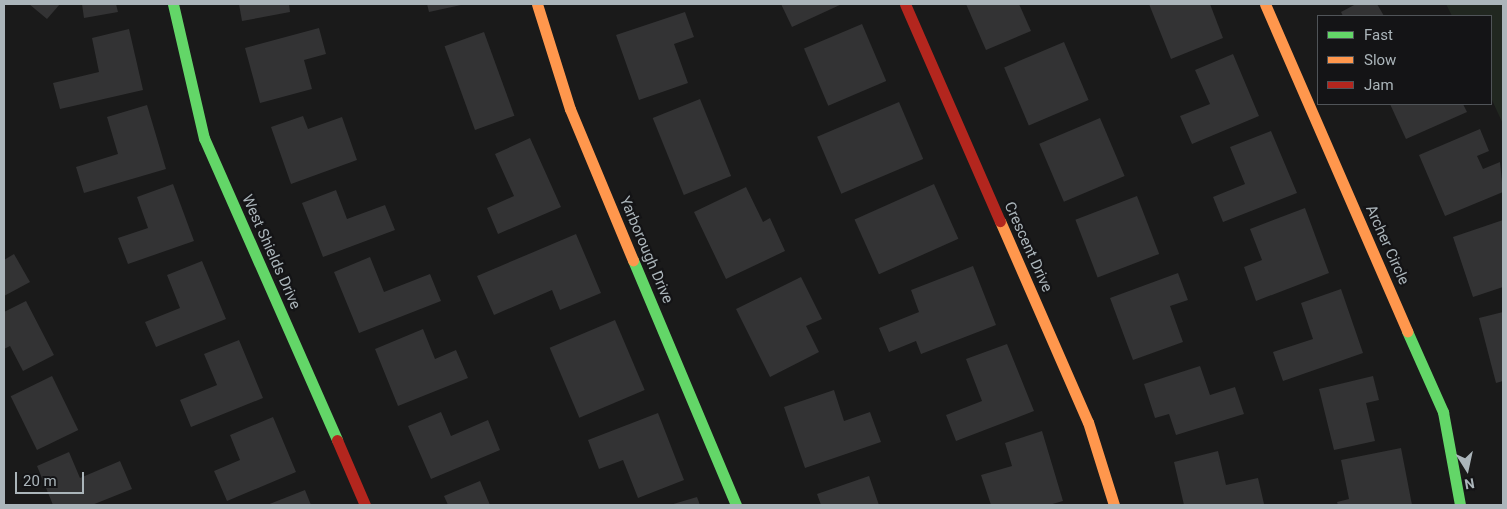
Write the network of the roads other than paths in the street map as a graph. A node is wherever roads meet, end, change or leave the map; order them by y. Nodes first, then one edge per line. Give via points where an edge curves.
1 (173, 4) edge
2 (537, 4) edge
3 (905, 4) edge
4 (1265, 4) edge
5 (365, 505) edge
6 (736, 505) edge
7 (1114, 505) edge
8 (1460, 505) edge

1 - 5 street, West Shields Drive via 204,138
2 - 6 street, Yarborough Drive via 570,109
3 - 7 street, Crescent Drive via 1088,422
4 - 8 street, Archer Circle via 1444,412

